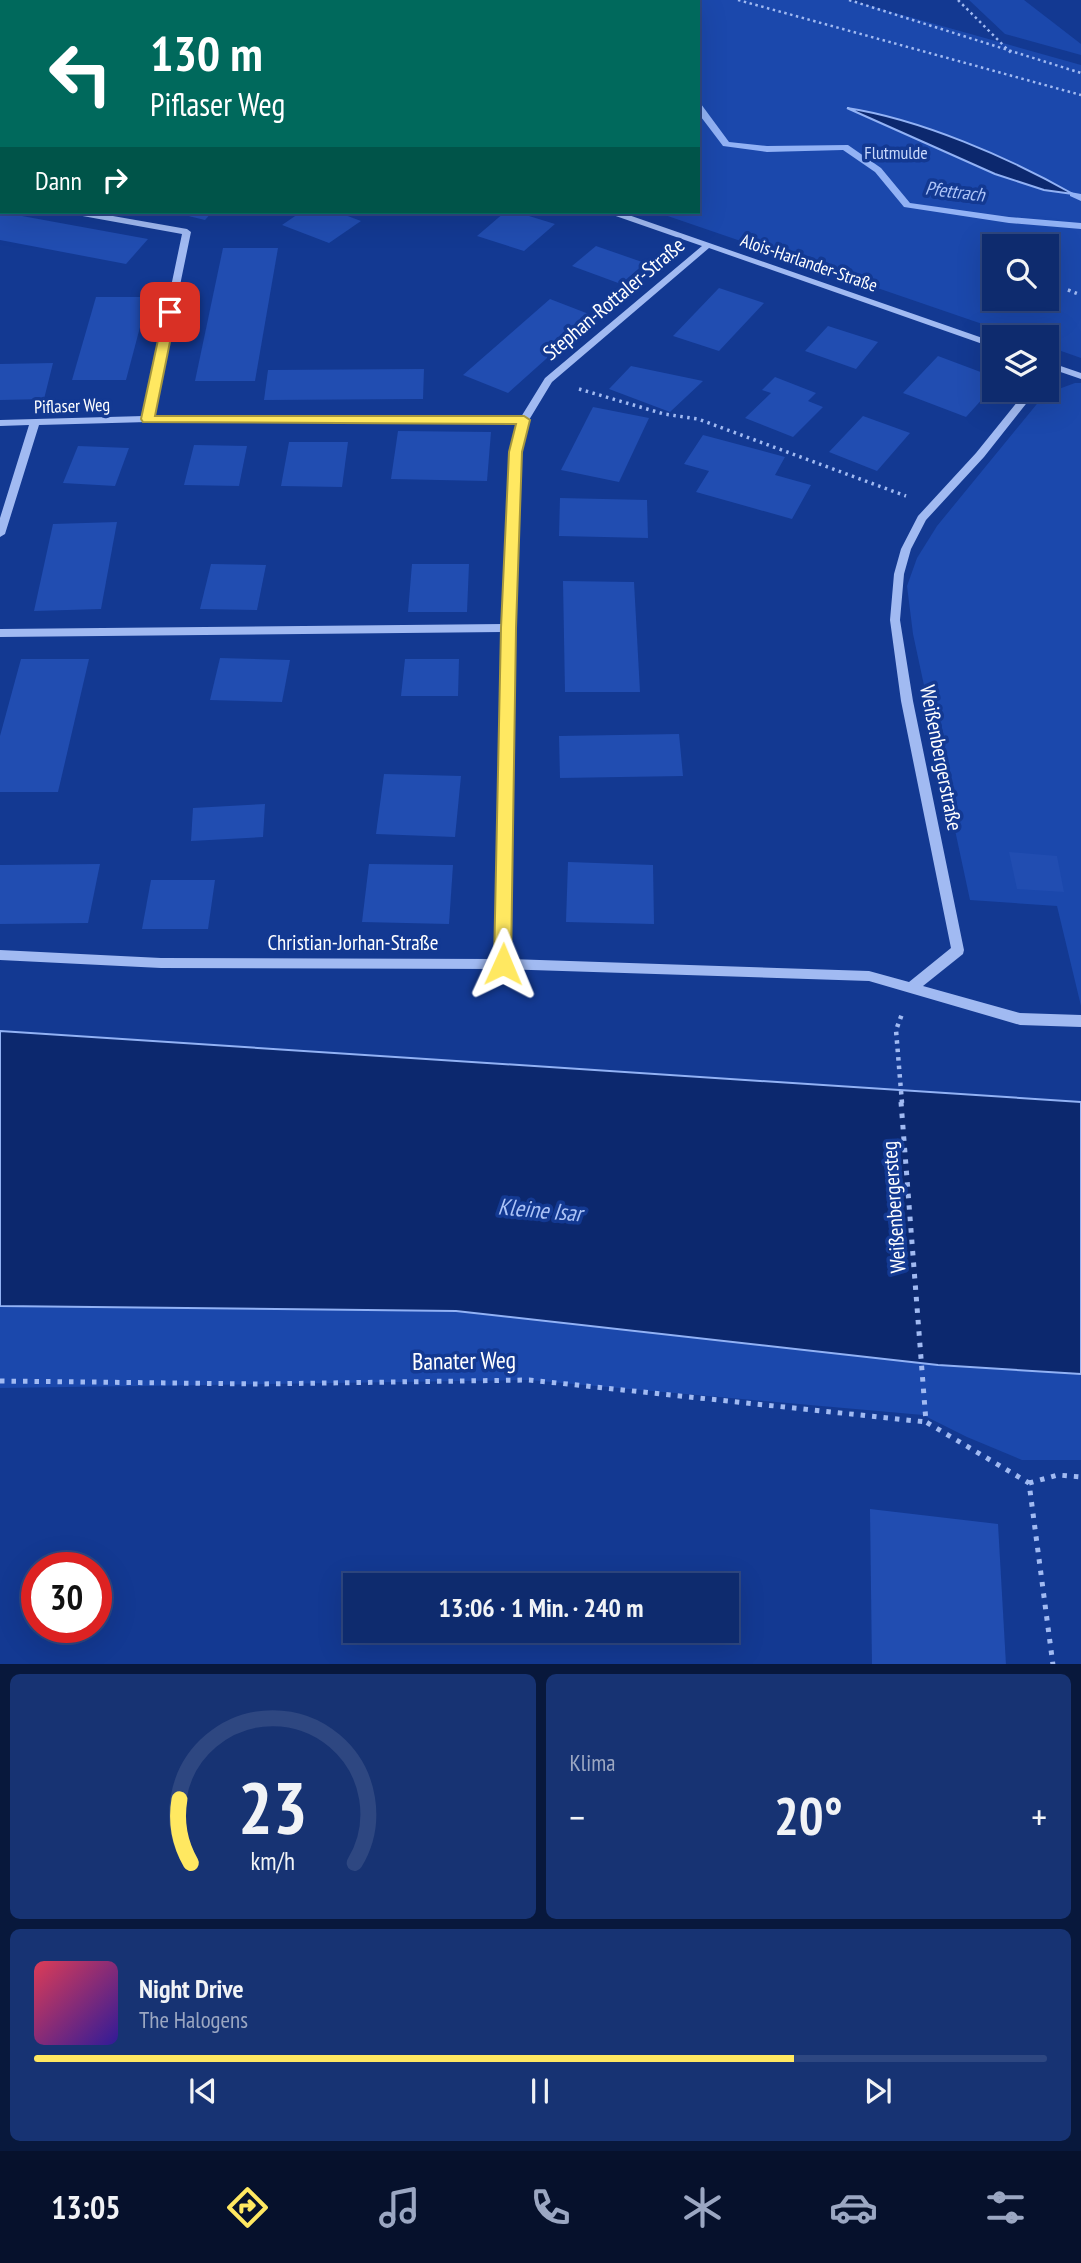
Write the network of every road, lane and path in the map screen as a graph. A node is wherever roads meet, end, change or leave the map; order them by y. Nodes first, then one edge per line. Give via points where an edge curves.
1 (738, 0) edge
2 (849, 0) edge
3 (958, 0) edge
4 (1011, 53) junction
5 (1081, 73) edge
6 (1081, 95) edge
7 (88, 214) edge
8 (619, 214) edge
9 (187, 232) joint
10 (709, 244) junction
11 (1068, 290) dead end
12 (1081, 295) edge
13 (982, 341) edge
14 (1059, 371) edge
15 (1081, 376) edge
16 (548, 380) junction
17 (1022, 402) edge
18 (148, 419) junction
19 (524, 420) junction
20 (0, 423) edge
21 (35, 423) junction
22 (934, 506) junction
23 (0, 534) edge
24 (508, 628) junction
25 (0, 633) edge
26 (0, 955) edge
27 (503, 964) junction
28 (914, 986) junction
29 (1081, 1021) edge
30 (896, 1030) dead end
31 (0, 1381) edge
32 (926, 1422) junction
33 (1081, 1477) edge
34 (1028, 1483) junction
35 (1053, 1664) edge

1 - 6 path
2 - 4 path
3 - 4 path
4 - 5 path
7 - 9 street
8 - 10 street, Alois-Harlander-Straße
9 - 18 street
10 - 13 street, Alois-Harlander-Straße
10 - 16 street, Stephan-Rottaler-Straße
11 - 12 path
14 - 15 street
16 - 19 street, Stephan-Rottaler-Straße
16 - 22 path via 664,414 698,419
17 - 22 street, Weißenbergerstraße
18 - 19 street, Piflaser Weg
18 - 21 street, Piflaser Weg
19 - 24 street, Stephan-Rottaler-Straße via 516,452
20 - 21 street, Piflaser Weg
21 - 23 street
22 - 28 street, Weißenbergerstraße via 906,548 895,621 958,950
24 - 25 street
24 - 27 street, Stephan-Rottaler-Straße
26 - 27 street, Christian-Jorhan-Straße via 161,963
27 - 28 street, Christian-Jorhan-Straße via 869,976
28 - 29 street via 1020,1019
30 - 32 path, Weißenbergersteg
31 - 32 path, Banater Weg via 529,1380
32 - 34 path, Banater Weg
33 - 34 path via 1058,1475
34 - 35 path

